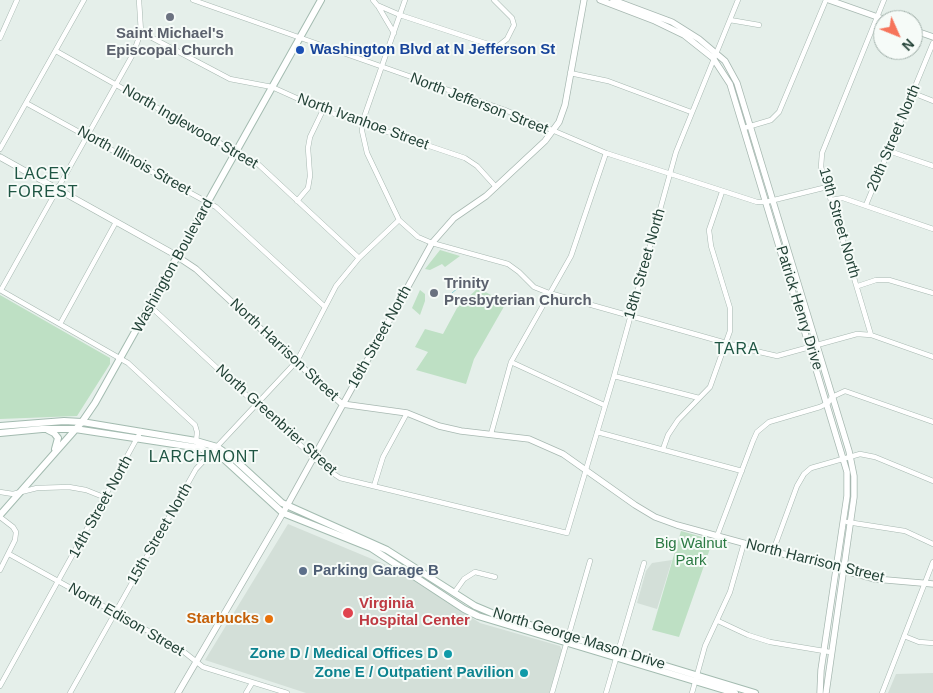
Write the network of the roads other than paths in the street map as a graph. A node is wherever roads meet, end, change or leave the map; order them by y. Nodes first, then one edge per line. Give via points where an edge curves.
1 (17, 0) edge
2 (84, 0) edge
3 (139, 0) edge
4 (193, 0) edge
5 (321, 0) edge
6 (373, 0) edge
7 (405, 0) edge
8 (494, 0) edge
9 (584, 0) edge
10 (600, 0) edge
11 (613, 0) edge
12 (738, 0) edge
13 (828, 0) edge
14 (377, 5) junction
15 (400, 15) junction
16 (873, 15) edge
17 (730, 20) junction
18 (760, 25) dead end
19 (873, 29) edge
20 (141, 32) junction
21 (394, 33) junction
22 (300, 36) junction
23 (0, 38) edge
24 (933, 43) edge
25 (56, 51) junction
26 (715, 55) junction
27 (382, 67) junction
28 (570, 73) junction
29 (116, 84) junction
30 (272, 87) junction
31 (914, 93) junction
32 (933, 101) edge
33 (26, 102) junction
34 (323, 110) junction
35 (691, 112) junction
36 (362, 123) junction
37 (747, 127) junction
38 (553, 132) junction
39 (87, 135) junction
40 (0, 149) edge
41 (889, 151) junction
42 (236, 152) junction
43 (606, 153) junction
44 (0, 157) edge
45 (933, 166) edge
46 (670, 174) junction
47 (496, 187) junction
48 (827, 187) junction
49 (58, 189) junction
50 (722, 192) junction
51 (831, 200) junction
52 (297, 201) junction
53 (769, 201) junction
54 (209, 203) junction
55 (866, 205) junction
56 (399, 220) junction
57 (116, 222) junction
58 (933, 229) edge
59 (432, 243) junction
60 (178, 257) junction
61 (359, 258) junction
62 (858, 286) junction
63 (0, 290) edge
64 (549, 293) junction
65 (933, 293) edge
66 (151, 307) junction
67 (326, 307) junction
68 (630, 318) junction
69 (60, 324) junction
70 (871, 336) junction
71 (726, 343) junction
72 (814, 346) junction
73 (933, 357) edge
74 (122, 359) junction
75 (296, 362) junction
76 (511, 362) junction
77 (614, 376) junction
78 (832, 397) junction
79 (699, 398) junction
80 (828, 403) junction
81 (257, 404) junction
82 (342, 404) junction
83 (604, 404) junction
84 (407, 413) junction
85 (82, 422) junction
86 (933, 422) edge
87 (0, 426) edge
88 (42, 429) junction
89 (75, 429) junction
90 (597, 432) junction
91 (0, 433) edge
92 (492, 434) junction
93 (140, 435) junction
94 (195, 444) junction
95 (663, 449) junction
96 (214, 450) junction
97 (51, 457) junction
98 (313, 457) junction
99 (851, 457) junction
100 (844, 459) junction
101 (586, 470) junction
102 (742, 471) junction
103 (933, 481) edge
104 (374, 486) junction
105 (0, 492) edge
106 (19, 493) junction
107 (106, 498) junction
108 (287, 505) junction
109 (283, 513) junction
110 (0, 516) edge
111 (844, 521) junction
112 (851, 523) junction
113 (567, 533) joint
114 (717, 536) junction
115 (744, 543) junction
116 (933, 544) edge
117 (773, 551) junction
118 (9, 554) junction
119 (590, 561) dead end
120 (933, 562) edge
121 (644, 563) dead end
122 (836, 569) junction
123 (0, 570) edge
124 (843, 571) junction
125 (495, 577) dead end
126 (59, 582) junction
127 (925, 584) junction
128 (933, 584) edge
129 (454, 593) junction
130 (114, 613) junction
131 (718, 621) junction
132 (904, 636) junction
133 (568, 640) junction
134 (933, 643) edge
135 (827, 652) junction
136 (617, 655) junction
137 (196, 663) junction
138 (696, 678) junction
139 (252, 682) junction
140 (0, 686) edge
141 (70, 693) edge
142 (178, 693) edge
143 (246, 693) edge
144 (287, 693) edge
145 (552, 693) edge
146 (606, 693) edge
147 (692, 693) edge
148 (735, 693) edge
149 (755, 693) edge
150 (820, 693) edge
151 (826, 693) edge
152 (882, 693) edge

1 - 23 street
2 - 25 street
3 - 20 street
4 - 22 street, North Jefferson Street
5 - 22 main road, Washington Boulevard
6 - 14 street
7 - 15 street
8 - 15 street via 512,18 514,25 507,39 497,47
9 - 28 street, 16th Street North
10 - 26 street, Patrick Henry Drive via 669,28
11 - 26 street, Patrick Henry Drive via 672,22 700,39
12 - 17 street, 18th Street North
13 - 16 street
13 - 37 street via 779,112 772,120
14 - 15 street
14 - 21 street
15 - 21 street
17 - 18 street
17 - 26 street, 18th Street North
19 - 48 street, 19th Street North via 822,153 821,167
20 - 29 street
20 - 30 street, North Ivanhoe Street via 230,79
21 - 27 street
22 - 27 street, North Jefferson Street
22 - 30 main road, Washington Boulevard
24 - 31 street, 20th Street North
25 - 29 street, North Inglewood Street
25 - 33 street
26 - 35 street, 18th Street North
26 - 37 street, Patrick Henry Drive
27 - 36 street
27 - 38 street, North Jefferson Street via 505,110
28 - 35 street via 608,81
28 - 38 street, 16th Street North via 563,113
29 - 39 street
29 - 42 street, North Inglewood Street
30 - 34 street, North Ivanhoe Street
30 - 42 main road, Washington Boulevard
31 - 32 street
31 - 41 street, 20th Street North
33 - 39 street, North Illinois Street
33 - 40 street
34 - 36 street, North Ivanhoe Street
34 - 52 street via 310,137 308,188
35 - 46 street, 18th Street North
36 - 47 street, North Ivanhoe Street via 465,158
36 - 56 street via 367,153
37 - 53 street, Patrick Henry Drive
38 - 43 street, North Jefferson Street
38 - 47 street, 16th Street North
39 - 49 street
39 - 54 street, North Illinois Street
41 - 45 street
41 - 55 street, 20th Street North
42 - 52 street, North Inglewood Street via 259,165
42 - 54 main road, Washington Boulevard
43 - 46 street, North Jefferson Street
43 - 64 street via 571,256
44 - 49 street, North Harrison Street
46 - 50 street, North Jefferson Street
46 - 68 street, 18th Street North
47 - 59 street, 16th Street North via 454,218
48 - 51 street, 19th Street North
48 - 53 street
49 - 57 street, North Harrison Street
49 - 63 street
50 - 53 street, North Jefferson Street via 757,202
50 - 71 street via 709,230 730,308 732,323
51 - 55 street via 843,198
51 - 62 street, 19th Street North
52 - 61 street, North Inglewood Street
53 - 72 street, Patrick Henry Drive
54 - 60 main road, Washington Boulevard
54 - 67 street, North Illinois Street
55 - 58 street
56 - 59 street via 418,237
56 - 61 street, 15th Street North
57 - 60 street, North Harrison Street
57 - 69 street
59 - 64 street via 508,264 534,287
59 - 82 street, 16th Street North
60 - 66 main road, Washington Boulevard
60 - 75 street, North Harrison Street via 196,269
61 - 67 street, 15th Street North via 336,286
62 - 65 street via 889,280
62 - 70 street, 19th Street North
63 - 69 street
64 - 68 street
64 - 76 street
66 - 74 main road, Washington Boulevard
66 - 81 street, North Greenbrier Street
67 - 75 street, 15th Street North
68 - 71 street
68 - 77 street, 18th Street North
69 - 74 street
70 - 72 street via 857,334
70 - 73 street
71 - 72 street via 777,356
71 - 79 street via 710,387
72 - 78 street, Patrick Henry Drive
72 - 80 street, Patrick Henry Drive
74 - 85 main road, Washington Boulevard
74 - 94 street via 195,425 198,432
75 - 81 street, 15th Street North
75 - 82 street, North Harrison Street
76 - 83 street
76 - 92 street
77 - 79 street
77 - 83 street, 18th Street North
78 - 80 street
78 - 86 street via 851,392
78 - 99 street, Patrick Henry Drive
79 - 95 street via 678,420
80 - 100 street, Patrick Henry Drive
80 - 102 street via 762,426
81 - 96 street, 15th Street North
81 - 98 street, North Greenbrier Street
82 - 84 street, North Harrison Street
82 - 98 street, 16th Street North
83 - 90 street, 18th Street North
84 - 92 street, North Harrison Street via 439,426
84 - 104 street via 383,457
85 - 87 main road, North George Mason Drive
85 - 89 main road, Washington Boulevard
85 - 93 main road, North George Mason Drive
88 - 89 main road, North George Mason Drive
88 - 91 main road, North George Mason Drive
88 - 97 main road via 52,431 58,439
89 - 93 main road, North George Mason Drive
89 - 97 main road, Washington Boulevard
90 - 95 street
90 - 101 street, 18th Street North
92 - 101 street, North Harrison Street via 529,439 549,447
93 - 94 main road, North George Mason Drive
93 - 107 street, 14th Street North
94 - 96 main road, North George Mason Drive
95 - 102 street
96 - 108 main road, North George Mason Drive via 233,458
96 - 109 main road, North George Mason Drive
96 - 130 street, 15th Street North via 196,470
97 - 106 main road, Washington Boulevard
98 - 104 street, North Greenbrier Street via 340,478
98 - 108 street, 16th Street North
99 - 100 street
99 - 103 street via 860,454 875,457
99 - 112 street, Patrick Henry Drive via 855,484
100 - 111 street, Patrick Henry Drive via 848,484
100 - 117 street via 812,468 804,474
101 - 113 street, 18th Street North
101 - 114 street, North Harrison Street via 612,491 655,517
102 - 114 street
104 - 113 street, North Greenbrier Street
105 - 106 street
106 - 107 street via 37,488 69,487
106 - 110 main road, Washington Boulevard
107 - 126 street, 14th Street North
108 - 109 street, 16th Street North
108 - 129 main road, North George Mason Drive via 377,544
109 - 133 main road, North George Mason Drive via 371,548 478,616
109 - 137 street, 16th Street North
110 - 118 street via 16,532
111 - 112 street
111 - 122 street, Patrick Henry Drive
112 - 116 street via 906,532
112 - 124 street, Patrick Henry Drive
114 - 115 street, North Harrison Street
115 - 117 street, North Harrison Street
115 - 131 street
117 - 122 street, North Harrison Street
118 - 123 street
118 - 126 street, North Edison Street
119 - 133 street
120 - 127 street
121 - 136 street
122 - 124 street, North Harrison Street
122 - 135 street, Patrick Henry Drive
124 - 127 street, North Harrison Street via 875,579
124 - 135 street, Patrick Henry Drive
125 - 129 street via 475,572 464,579
126 - 130 street, North Edison Street
126 - 140 street, 14th Street North
127 - 128 street, North Harrison Street
127 - 132 street
129 - 133 main road, North George Mason Drive via 494,614
130 - 137 street, North Edison Street via 178,648
130 - 141 street, 15th Street North
131 - 135 street via 748,635 796,648
131 - 138 street via 705,646
132 - 134 street
132 - 152 street
133 - 136 main road, North George Mason Drive
133 - 145 street
135 - 150 street, Patrick Henry Drive
135 - 151 street, Patrick Henry Drive
136 - 138 main road, North George Mason Drive
136 - 146 street
137 - 139 street, North Edison Street
137 - 142 street, 16th Street North
138 - 147 street
138 - 148 main road, North George Mason Drive
138 - 149 main road, North George Mason Drive
139 - 143 street
139 - 144 street, North Edison Street

